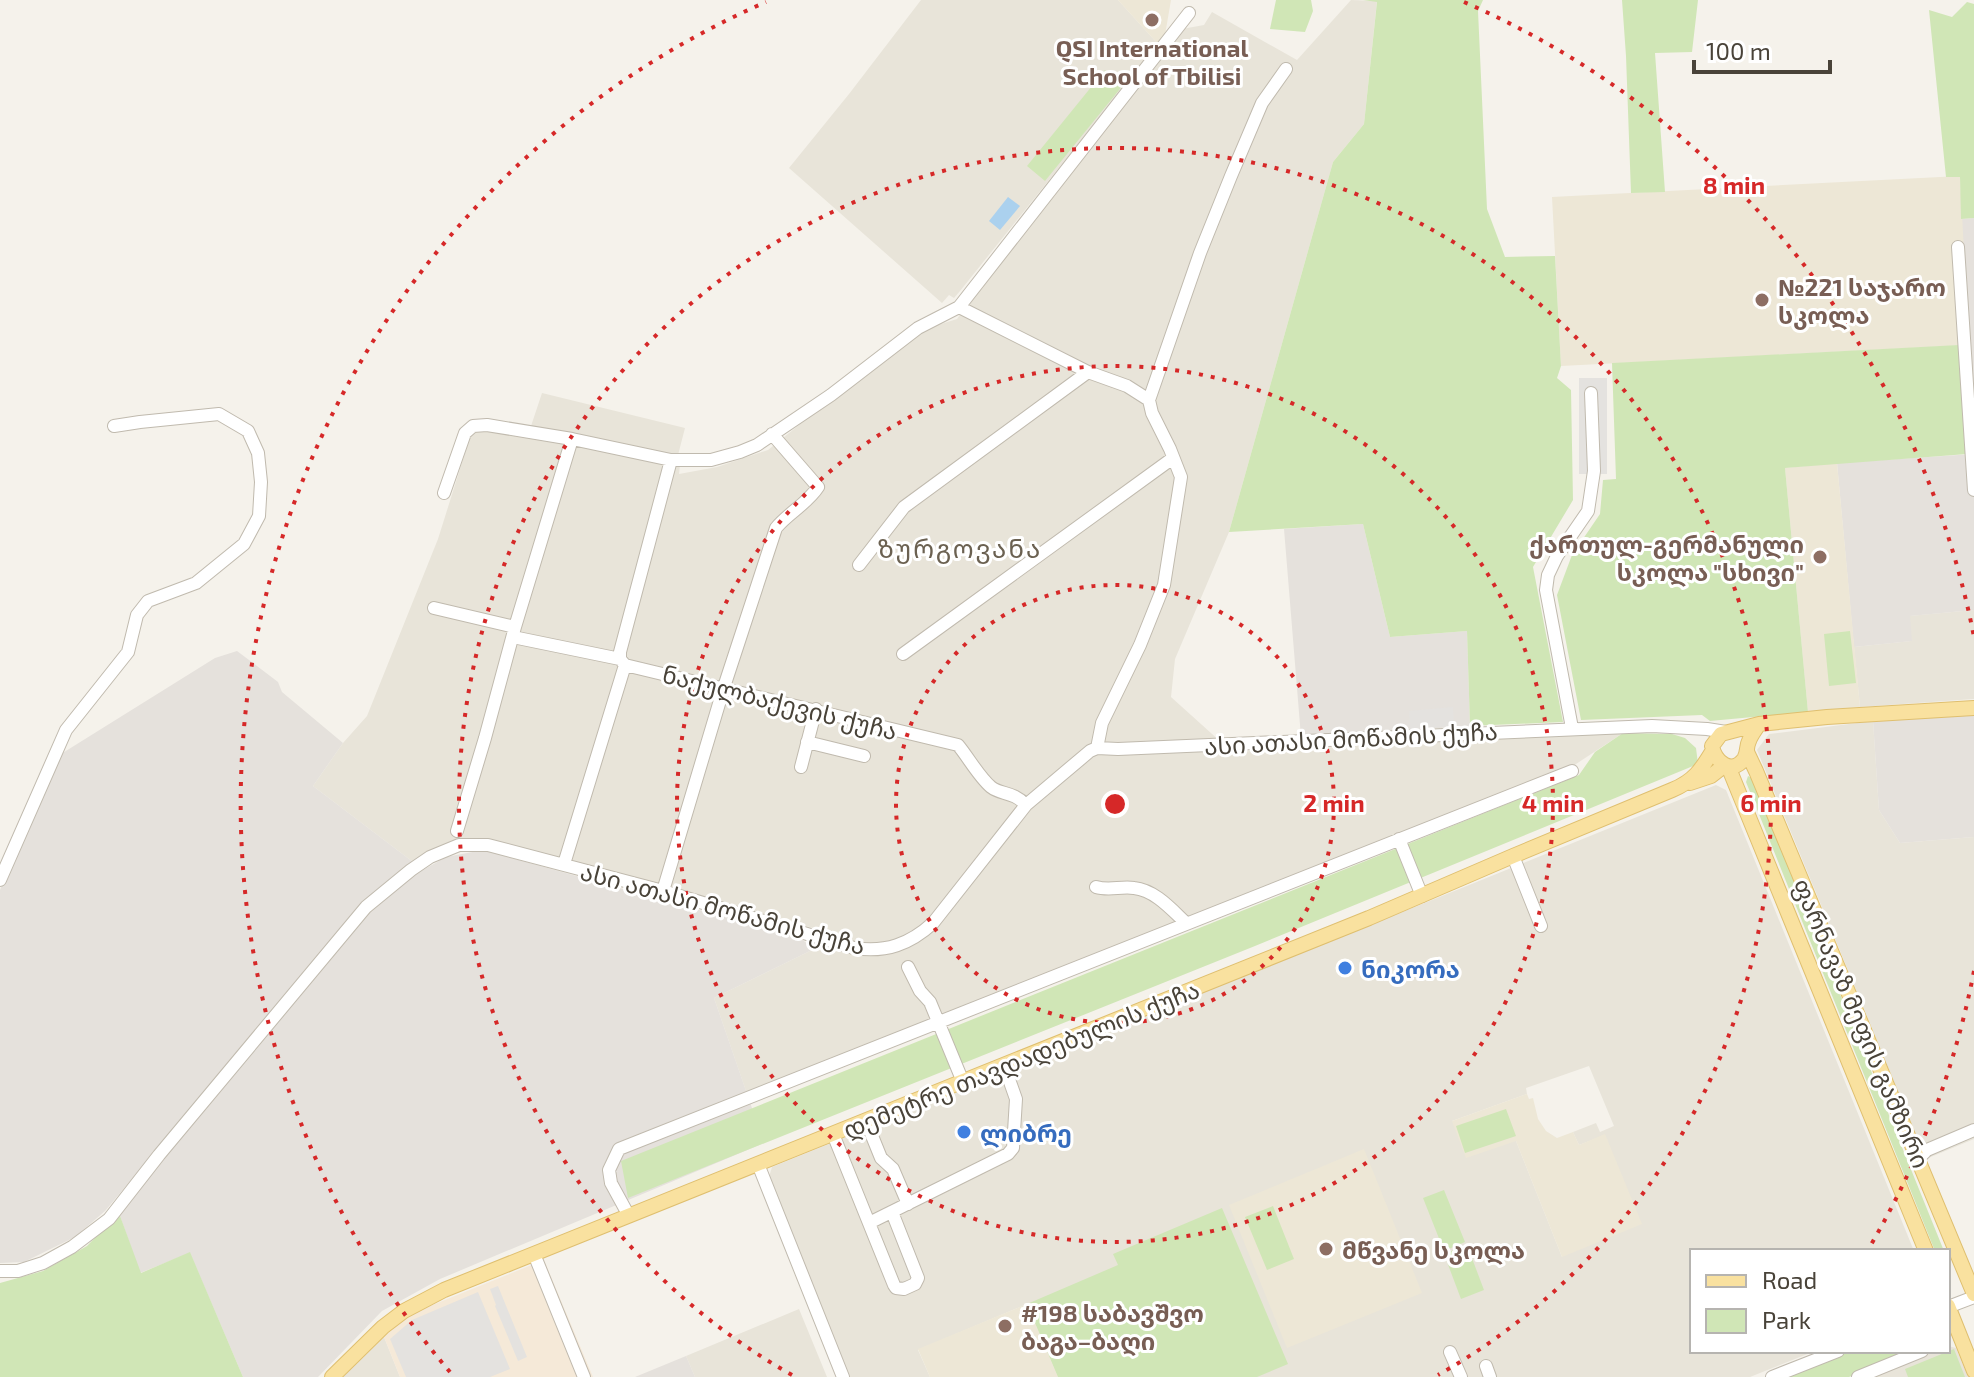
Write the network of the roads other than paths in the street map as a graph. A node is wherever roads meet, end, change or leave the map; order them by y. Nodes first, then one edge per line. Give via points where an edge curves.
1 (1189, 13) dead end
2 (1286, 69) dead end
3 (1958, 247) dead end
4 (959, 307) junction
5 (1088, 372) junction
6 (1591, 393) dead end
7 (1149, 400) junction
8 (114, 426) dead end
9 (772, 434) junction
10 (572, 439) junction
11 (1173, 458) junction
12 (671, 460) junction
13 (1974, 490) edge
14 (444, 493) dead end
15 (859, 565) dead end
16 (434, 608) dead end
17 (514, 632) junction
18 (903, 654) dead end
19 (623, 662) junction
20 (724, 687) junction
21 (1974, 708) edge
22 (816, 709) junction
23 (1759, 724) junction
24 (1572, 728) junction
25 (1687, 728) junction
26 (1728, 732) junction
27 (807, 742) junction
28 (1097, 748) junction
29 (1712, 748) junction
30 (1747, 748) junction
31 (864, 756) dead end
32 (1727, 766) junction
33 (801, 767) dead end
34 (1572, 771) dead end
35 (1711, 776) junction
36 (1690, 783) junction
37 (1739, 789) junction
38 (1026, 805) junction
39 (457, 831) dead end
40 (1399, 839) junction
41 (1513, 856) junction
42 (564, 864) junction
43 (0, 880) edge
44 (1096, 887) dead end
45 (663, 891) junction
46 (1422, 896) junction
47 (1186, 923) junction
48 (1541, 926) dead end
49 (908, 967) dead end
50 (938, 1022) junction
51 (1004, 1065) junction
52 (963, 1082) junction
53 (866, 1121) junction
54 (1974, 1130) edge
55 (833, 1134) junction
56 (1918, 1159) junction
57 (758, 1164) junction
58 (908, 1204) junction
59 (892, 1212) junction
60 (629, 1216) junction
61 (869, 1223) junction
62 (1925, 1249) edge
63 (534, 1254) junction
64 (0, 1271) edge
65 (1974, 1295) edge
66 (1950, 1306) edge
67 (1950, 1317) edge
68 (1954, 1338) edge
69 (1450, 1352) dead end
70 (1833, 1353) edge
71 (1917, 1353) edge
72 (1974, 1371) edge
73 (332, 1377) edge
74 (584, 1377) edge
75 (843, 1377) edge
76 (1461, 1377) edge
77 (1772, 1377) edge
78 (1858, 1377) edge

1 - 4 street
2 - 7 street via 1262,103 1237,162
3 - 13 street
4 - 5 street
4 - 9 street via 918,328
5 - 7 street
5 - 15 street via 904,507
6 - 24 street via 1594,471 1588,511 1557,556 1546,590
7 - 11 street
8 - 43 street via 219,414 248,431 258,453 259,516 232,554 196,583 148,601 137,615 128,652 66,730
9 - 12 street via 757,445 711,460
9 - 20 street via 818,487 776,528
10 - 12 street
10 - 14 street via 473,426 465,433
10 - 17 street
11 - 18 street
11 - 28 street via 1181,477 1164,585 1102,723
12 - 19 street via 620,652
16 - 17 street, ნაქულბაქევის ქუჩა
17 - 19 street, ნაქულბაქევის ქუჩა
17 - 39 street
19 - 20 street, ნაქულბაქევის ქუჩა
19 - 42 street
20 - 22 street, ნაქულბაქევის ქუჩა
20 - 45 street
21 - 23 main road
22 - 27 street
22 - 38 street, ნაქულბაქევის ქუჩა via 958,745 993,789
23 - 26 main road
23 - 30 main road
24 - 25 street, ასი ათასი მოწამის ქუჩა
24 - 28 street, ასი ათასი მოწამის ქუჩა
25 - 26 street, ასი ათასი მოწამის ქუჩა
25 - 29 street
26 - 29 main road via 1717,737
26 - 30 main road via 1741,735
27 - 31 street
27 - 33 street
28 - 38 street, ასი ათასი მოწამის ქუჩა
29 - 32 main road
29 - 36 main road
30 - 32 main road via 1742,761
30 - 56 main road, ფარნავაზ მეფის გამზირი
32 - 35 main road, დემეტრე თავდადებულის ქუჩა
32 - 37 main road, ფარნავაზ მეფის გამზირი
34 - 40 street
35 - 36 main road, დემეტრე თავდადებულის ქუჩა
35 - 37 main road
36 - 41 main road, დემეტრე თავდადებულის ქუჩა
37 - 62 main road, ფარნავაზ მეფის გამზირი
38 - 45 street, ასი ათასი მოწამის ქუჩა via 933,923 905,943 884,950 854,948
40 - 46 street
40 - 47 street
41 - 46 main road, დემეტრე თავდადებულის ქუჩა
41 - 48 street
42 - 45 street, ასი ათასი მოწამის ქუჩა
42 - 64 street, ასი ათასი მოწამის ქუჩა via 488,845 459,845 411,870 366,907 109,1219 43,1263
44 - 47 street via 1144,890
46 - 51 main road, დემეტრე თავდადებულის ქუჩა
47 - 50 street
49 - 50 street
50 - 52 street
50 - 60 street via 619,1149 609,1170
51 - 52 main road, დემეტრე თავდადებულის ქუჩა
51 - 58 street via 1016,1099 1013,1148
52 - 53 main road, დემეტრე თავდადებულის ქუჩა
53 - 55 main road, დემეტრე თავდადებულის ქუჩა
53 - 58 street
54 - 56 street
55 - 57 main road, დემეტრე თავდადებულის ქუჩა
55 - 61 street
56 - 65 main road, ფარნავაზ მეფის გამზირი
57 - 60 main road, დემეტრე თავდადებულის ქუჩა
57 - 75 street
58 - 59 street
59 - 61 street
59 - 61 street via 917,1276 915,1284 896,1288
60 - 63 main road, დემეტრე თავდადებულის ქუჩა
63 - 73 main road, დემეტრე თავდადებულის ქუჩა via 404,1311
63 - 74 street
65 - 66 street
67 - 68 main road
68 - 72 main road
69 - 76 street
70 - 77 street
71 - 78 street

